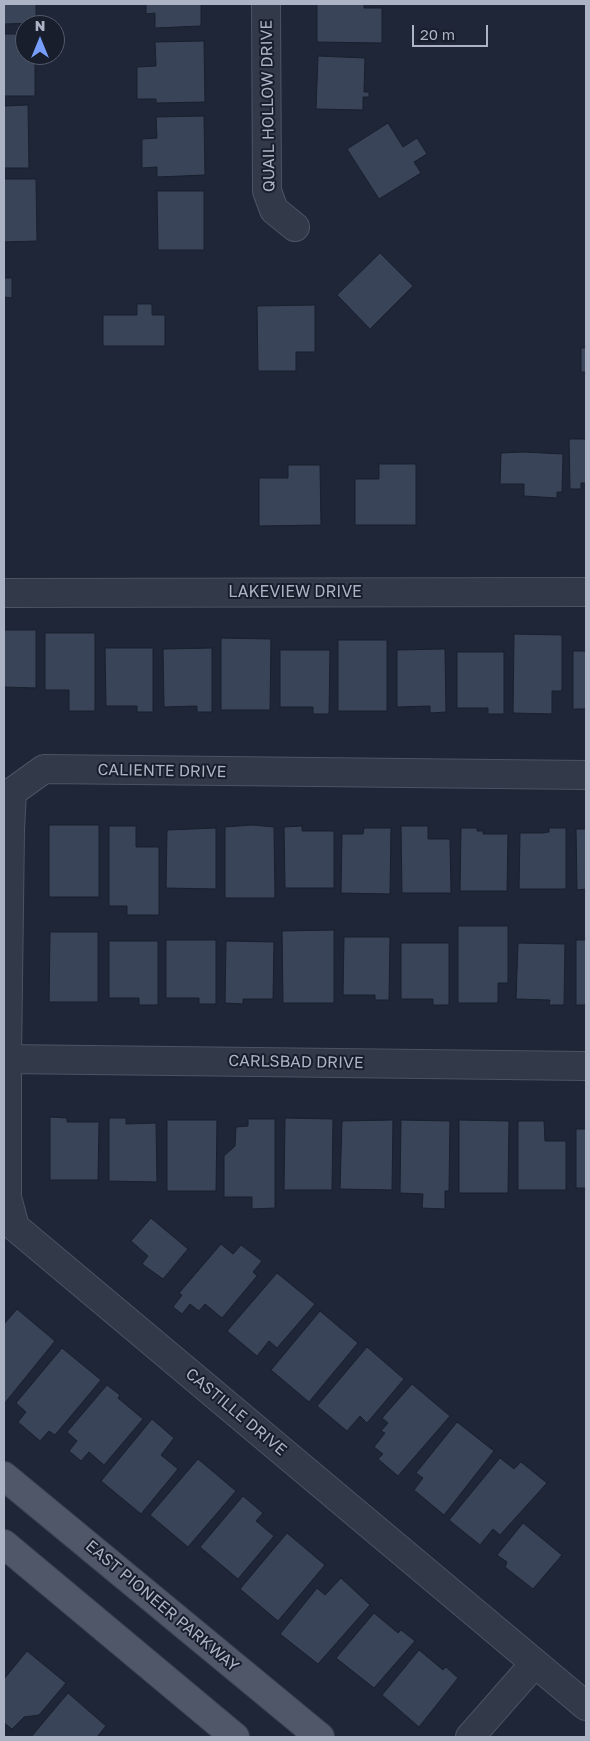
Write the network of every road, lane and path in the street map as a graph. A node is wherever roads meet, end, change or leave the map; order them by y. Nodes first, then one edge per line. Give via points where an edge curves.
1 (266, 4) edge
2 (295, 228) dead end
3 (4, 592) edge
4 (586, 592) edge
5 (586, 775) edge
6 (7, 1059) junction
7 (586, 1066) edge
8 (4, 1476) edge
9 (4, 1544) edge
10 (535, 1663) junction
11 (586, 1706) edge
12 (235, 1737) edge
13 (320, 1737) edge
14 (470, 1737) edge

1 - 2 street, QUAIL HOLLOW DRIVE via 267,191 274,210
3 - 4 street, LAKEVIEW DRIVE
5 - 6 street, CALIENTE DRIVE via 44,769 12,792
6 - 7 street, CARLSBAD DRIVE
6 - 10 street, CASTILLE DRIVE via 7,1197 15,1227
8 - 13 main road, EAST PIONEER PARKWAY
9 - 12 main road
10 - 11 street, CASTILLE DRIVE
10 - 14 street

